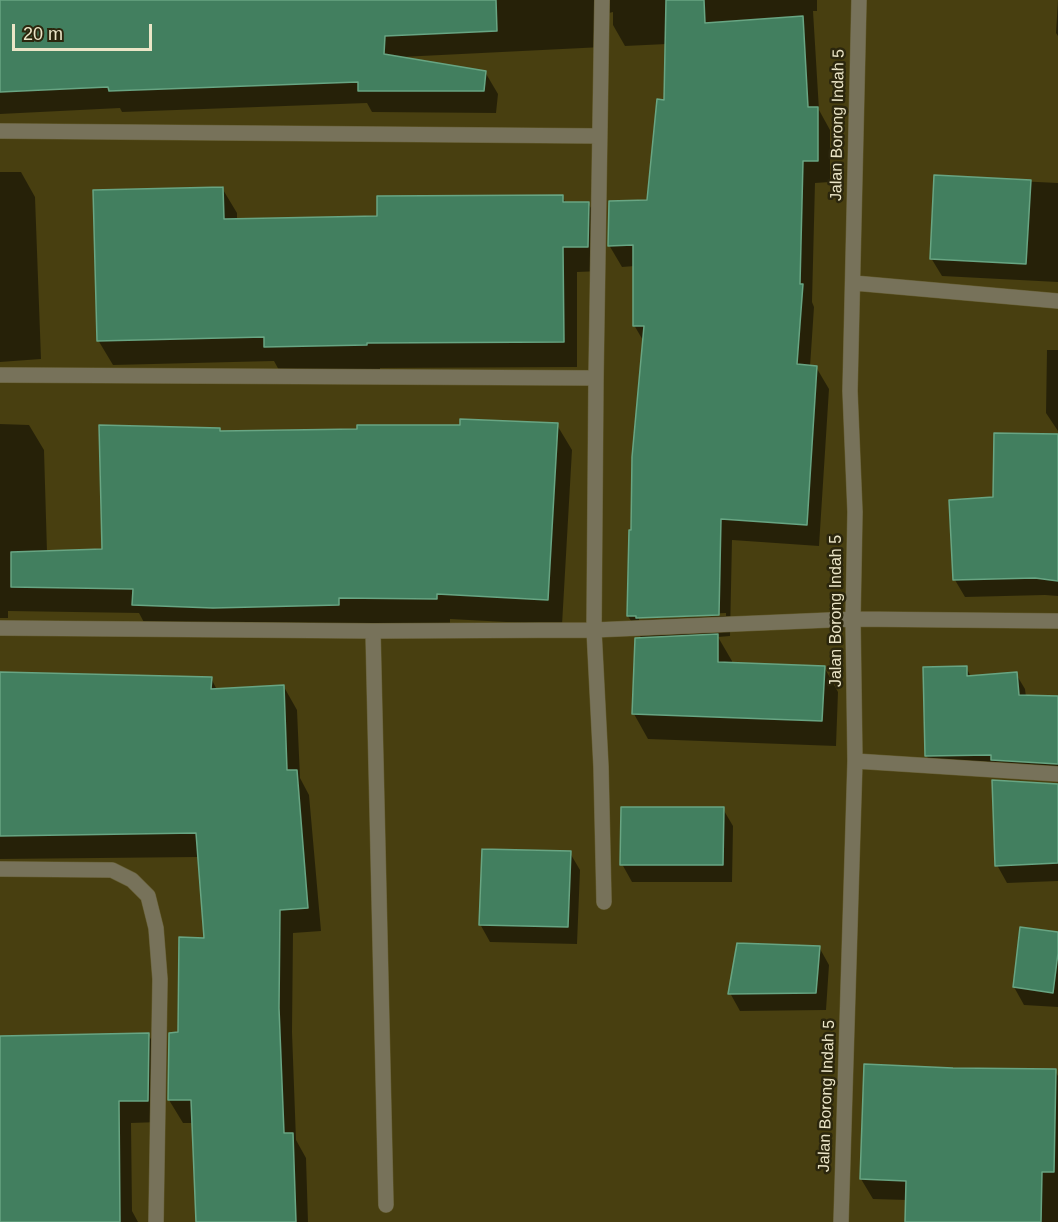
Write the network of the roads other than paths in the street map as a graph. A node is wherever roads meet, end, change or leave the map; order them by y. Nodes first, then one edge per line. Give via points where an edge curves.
1 (602, 0) edge
2 (859, 0) edge
3 (0, 131) edge
4 (599, 136) junction
5 (854, 283) junction
6 (1058, 301) edge
7 (0, 375) edge
8 (596, 378) junction
9 (854, 618) junction
10 (1058, 621) edge
11 (0, 628) edge
12 (594, 630) junction
13 (373, 631) junction
14 (855, 761) junction
15 (1058, 774) edge
16 (0, 869) edge
17 (604, 902) dead end
18 (386, 1205) dead end
19 (156, 1222) edge
20 (841, 1222) edge

1 - 4 street
2 - 5 street, Jalan Borong Indah 5
3 - 4 street
4 - 8 street
5 - 6 street
5 - 9 street, Jalan Borong Indah 5 via 850,391
7 - 8 street
8 - 12 street
9 - 10 street
9 - 12 street
9 - 14 street, Jalan Borong Indah 5
11 - 13 street
12 - 13 street
12 - 17 street
13 - 18 street
14 - 15 street
14 - 20 street, Jalan Borong Indah 5
16 - 19 street via 112,870 132,880 148,896 156,928 160,980

